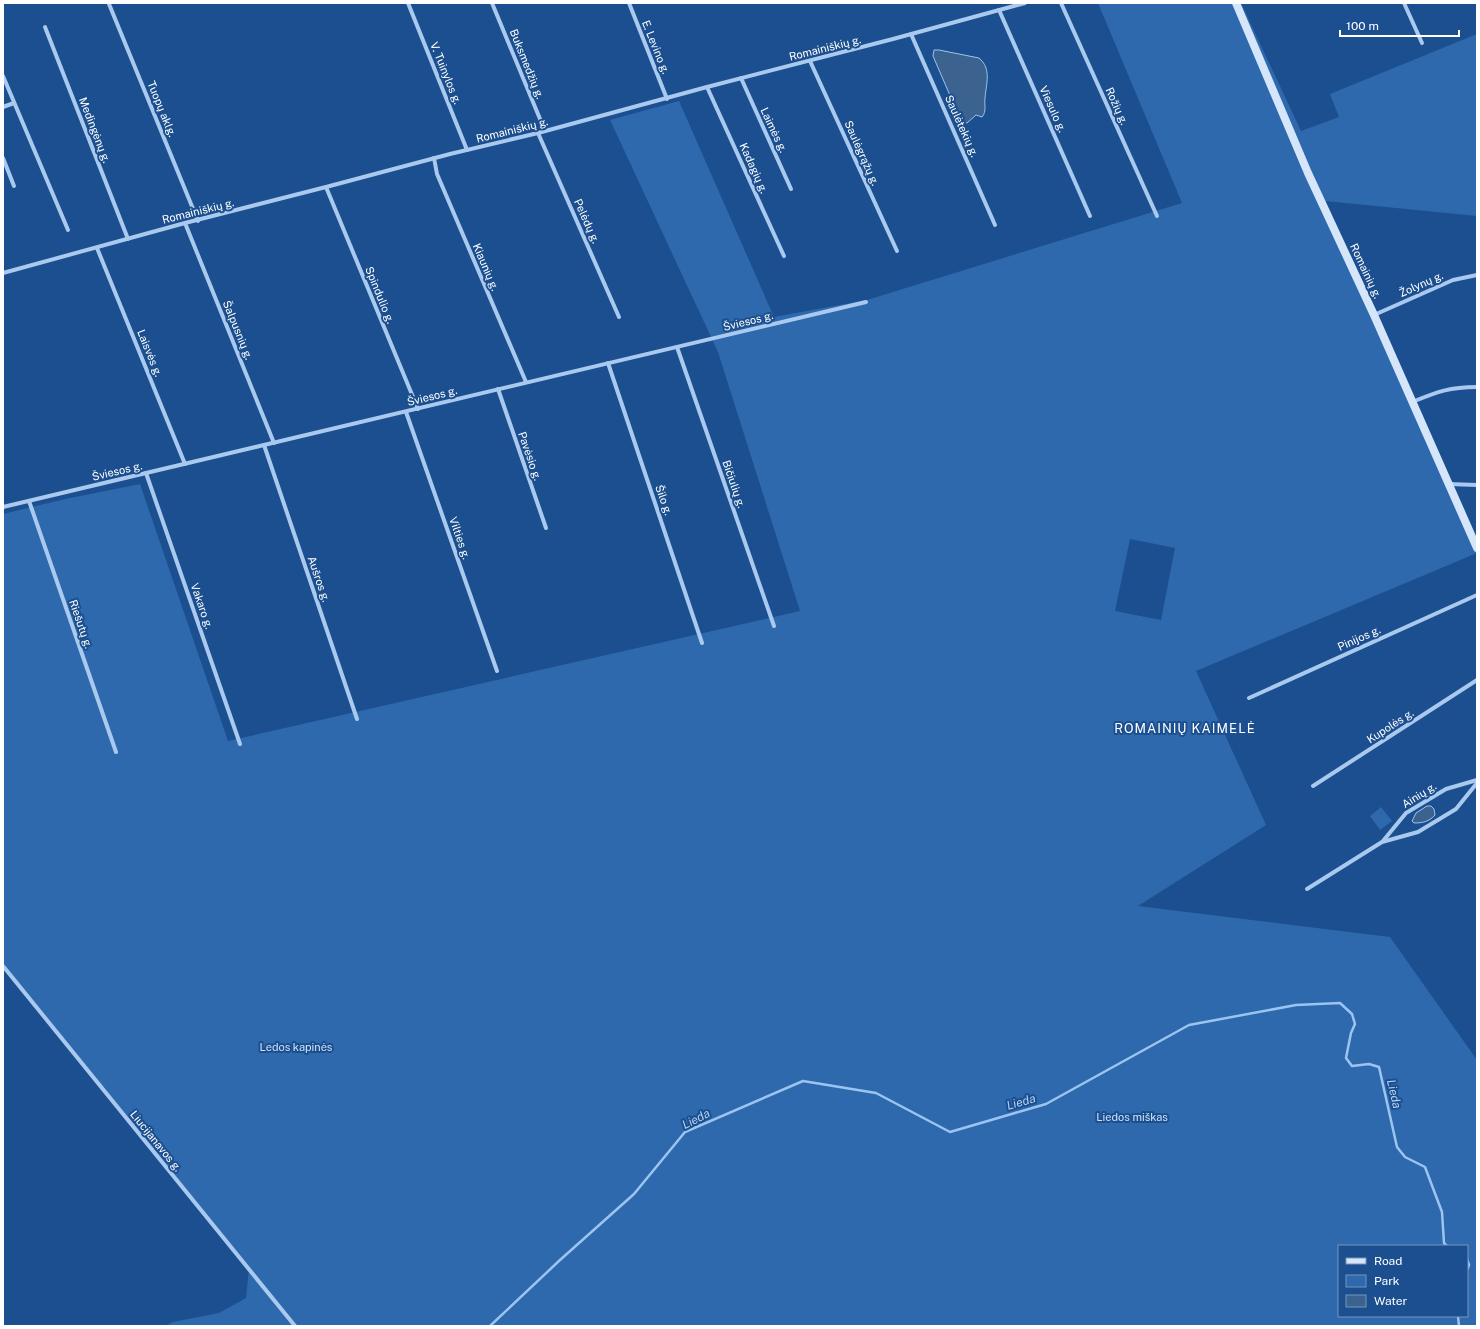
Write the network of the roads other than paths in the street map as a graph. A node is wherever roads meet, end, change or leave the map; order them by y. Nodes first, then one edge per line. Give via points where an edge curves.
1 (408, 3) edge
2 (492, 3) edge
3 (629, 3) edge
4 (1025, 3) edge
5 (1061, 3) edge
6 (1236, 3) edge
7 (1404, 3) edge
8 (109, 4) edge
9 (1013, 4) edge
10 (999, 10) junction
11 (45, 28) dead end
12 (912, 34) junction
13 (1422, 43) dead end
14 (810, 61) junction
15 (3, 76) edge
16 (741, 78) junction
17 (707, 87) junction
18 (667, 99) junction
19 (14, 103) junction
20 (3, 107) edge
21 (545, 131) junction
22 (538, 133) junction
23 (467, 150) junction
24 (3, 158) edge
25 (434, 158) junction
26 (14, 186) dead end
27 (326, 188) junction
28 (792, 189) dead end
29 (1090, 216) dead end
30 (1157, 216) dead end
31 (198, 221) junction
32 (185, 223) junction
33 (996, 225) dead end
34 (68, 230) dead end
35 (128, 239) junction
36 (98, 248) junction
37 (897, 251) dead end
38 (784, 256) dead end
39 (3, 273) edge
40 (1477, 275) edge
41 (866, 302) dead end
42 (1374, 315) junction
43 (619, 317) dead end
44 (677, 348) junction
45 (608, 363) junction
46 (526, 382) junction
47 (1477, 387) edge
48 (498, 389) junction
49 (1411, 402) junction
50 (418, 409) junction
51 (406, 412) junction
52 (274, 443) junction
53 (264, 445) junction
54 (185, 464) junction
55 (146, 473) junction
56 (1448, 484) junction
57 (1477, 485) edge
58 (30, 501) junction
59 (3, 507) edge
60 (546, 528) dead end
61 (1477, 548) edge
62 (1477, 595) edge
63 (774, 626) dead end
64 (702, 643) dead end
65 (497, 671) dead end
66 (1477, 680) edge
67 (1249, 698) dead end
68 (357, 719) dead end
69 (240, 744) dead end
70 (116, 752) dead end
71 (1477, 781) edge
72 (1313, 786) dead end
73 (1382, 842) junction
74 (1307, 889) dead end
75 (3, 966) edge
76 (296, 1326) edge

1 - 23 street, V. Tuinylos g.
2 - 21 street, Buksmedžių g.
3 - 18 street, E. Levino g.
4 - 9 street, Romainiškių g.
5 - 30 street, Rožių g.
6 - 42 main road, Romainių g. via 1308,173
7 - 13 street
8 - 31 street, Tuopų aklg.
9 - 10 street, Romainiškių g.
10 - 12 street, Romainiškių g.
10 - 29 street, Viesulo g.
11 - 35 street, Medingėnų g.
12 - 14 street, Romainiškių g.
12 - 33 street, Saulėtekių g.
14 - 16 street, Romainiškių g.
14 - 37 street, Saulėgrąžų g.
15 - 19 street
16 - 17 street, Romainiškių g.
16 - 28 street, Laimės g.
17 - 18 street, Romainiškių g.
17 - 38 street, Kadagių g.
18 - 21 street, Romainiškių g.
19 - 20 street
19 - 34 street
21 - 22 street, Romainiškių g.
22 - 23 street, Romainiškių g.
22 - 43 street, Pelėdų g.
23 - 25 street, Romainiškių g.
24 - 26 street
25 - 27 street, Romainiškių g.
25 - 46 street, Kiaunių g. via 437,174
27 - 31 street, Romainiškių g.
27 - 50 street, Spindulio g.
31 - 32 street, Romainiškių g.
32 - 35 street, Romainiškių g.
32 - 52 street, Šalpusnių g.
35 - 36 street, Romainiškių g.
36 - 39 street, Romainiškių g.
36 - 54 street, Laisvės g.
40 - 42 street, Žolynų g. via 1453,280
41 - 44 street, Šviesos g.
42 - 49 main road, Romainių g.
44 - 45 street, Šviesos g.
44 - 63 street, Bičiulių g.
45 - 46 street, Šviesos g.
45 - 64 street, Šilo g.
46 - 48 street, Šviesos g.
47 - 49 street via 1443,390
48 - 50 street, Šviesos g.
48 - 60 street, Pavėsio g.
49 - 56 main road, Romainių g.
50 - 51 street, Šviesos g.
51 - 52 street, Šviesos g.
51 - 65 street, Vilties g.
52 - 53 street, Šviesos g.
53 - 54 street, Šviesos g.
53 - 68 street, Aušros g.
54 - 55 street, Šviesos g.
55 - 58 street, Šviesos g.
55 - 69 street, Vakaro g.
56 - 57 street
56 - 61 main road, Romainių g.
58 - 59 street, Šviesos g.
58 - 70 street, Riešutų g.
62 - 67 street, Pinijos g.
66 - 72 street, Kupolės g.
71 - 73 street, Ainių g. via 1446,789 1406,813
71 - 73 street, Ainių g. via 1456,808 1418,832
73 - 74 street, Ainių g.
75 - 76 street, Liucijanavos g.

